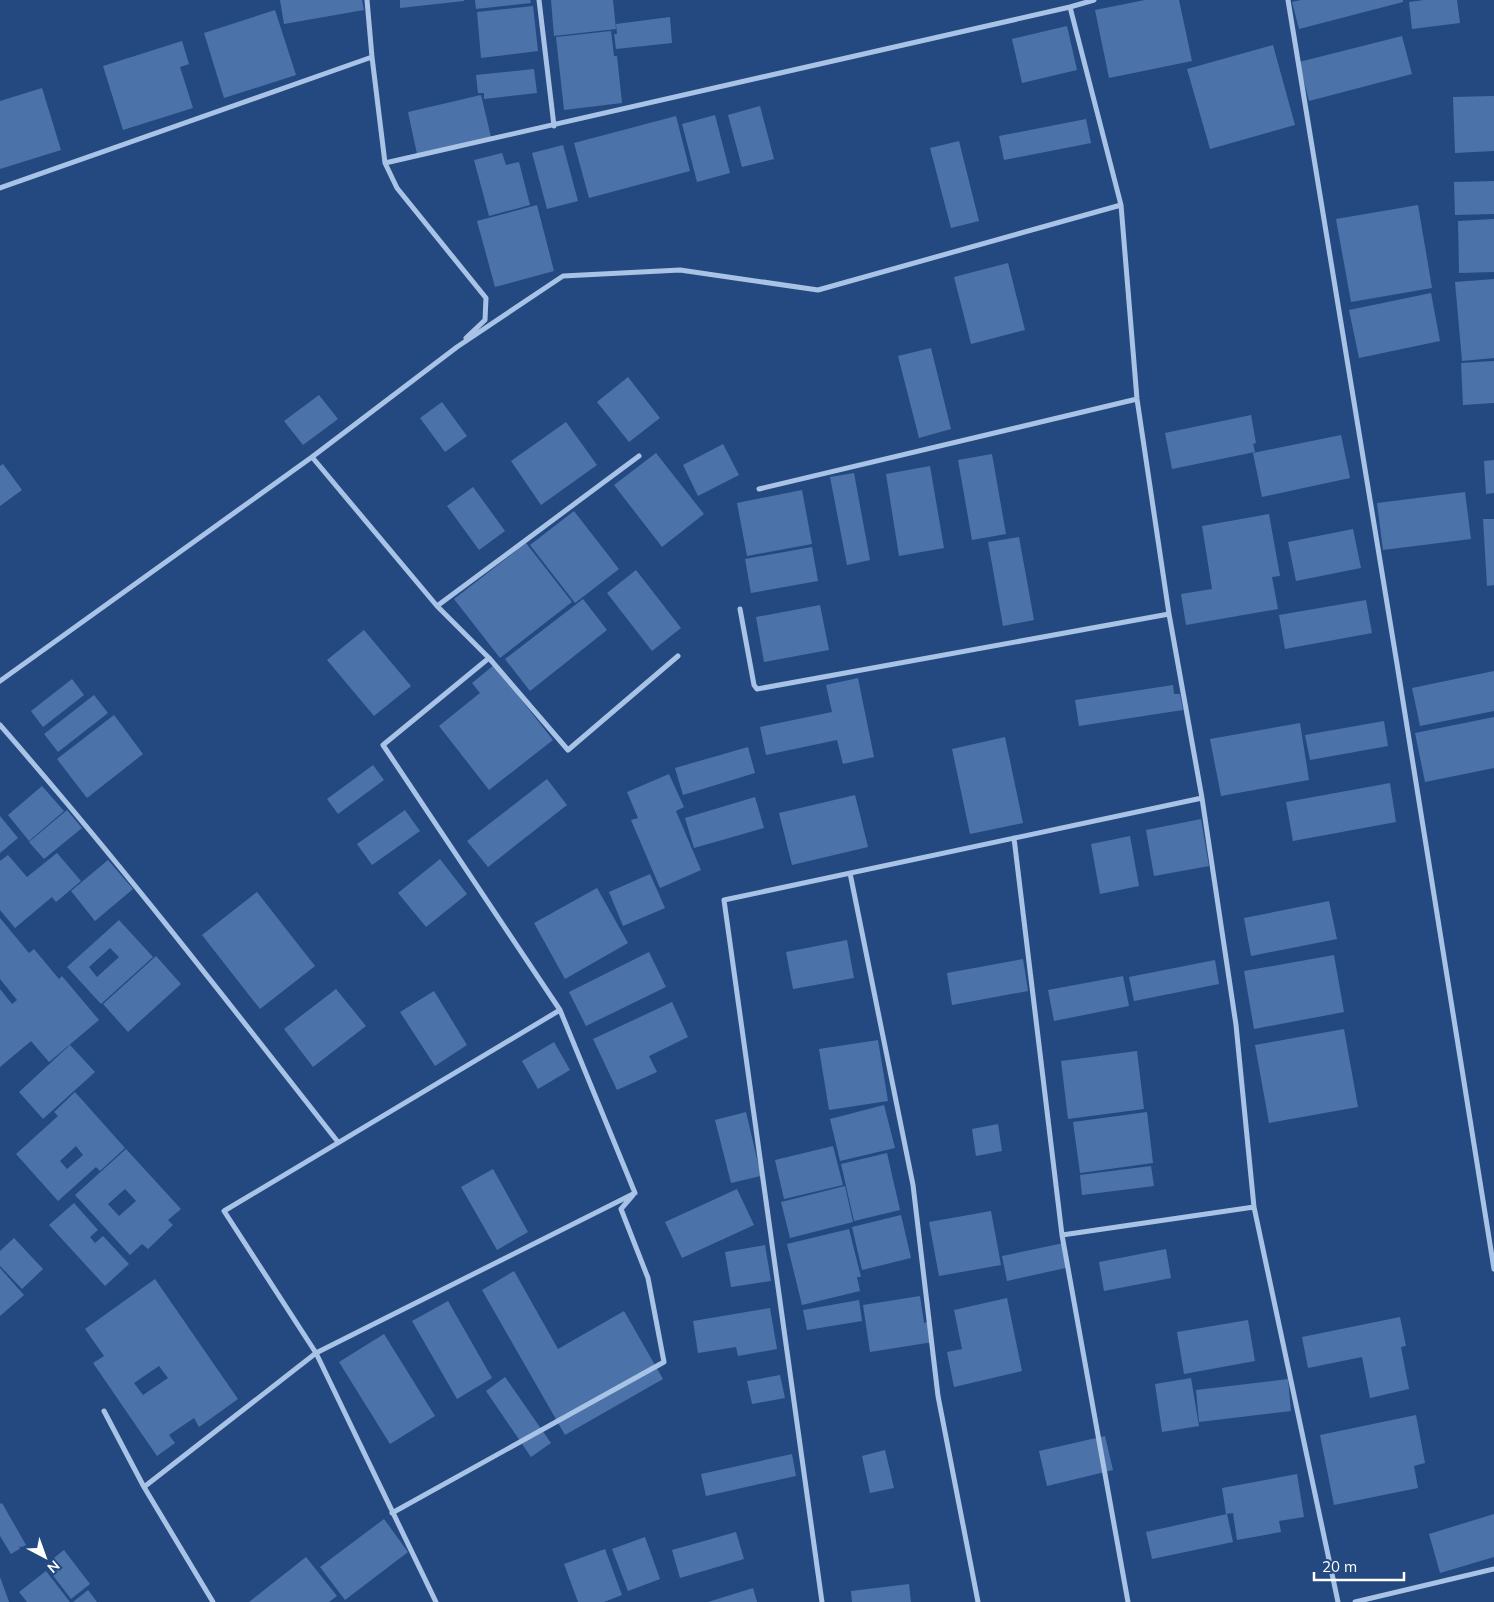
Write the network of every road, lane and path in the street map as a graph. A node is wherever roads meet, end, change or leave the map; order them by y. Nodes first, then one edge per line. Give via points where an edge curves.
1 (367, 0) edge
2 (539, 0) edge
3 (1094, 0) edge
4 (1288, 0) edge
5 (1070, 7) junction
6 (372, 57) junction
7 (554, 126) junction
8 (385, 164) junction
9 (0, 188) edge
10 (1121, 205) junction
11 (457, 347) junction
12 (1137, 399) junction
13 (638, 456) dead end
14 (312, 457) junction
15 (759, 489) dead end
16 (436, 606) junction
17 (740, 609) dead end
18 (1169, 614) junction
19 (678, 656) dead end
20 (489, 658) junction
21 (0, 682) edge
22 (0, 725) edge
23 (1202, 798) junction
24 (1014, 838) junction
25 (850, 873) junction
26 (560, 1010) junction
27 (338, 1142) junction
28 (635, 1193) junction
29 (1254, 1208) junction
30 (1062, 1235) junction
31 (1494, 1269) edge
32 (316, 1353) junction
33 (104, 1411) dead end
34 (144, 1487) junction
35 (392, 1513) junction
36 (1494, 1569) edge
37 (213, 1602) edge
38 (436, 1602) edge
39 (822, 1602) edge
40 (978, 1602) edge
41 (1128, 1602) edge
42 (1338, 1602) edge
43 (1355, 1602) edge

1 - 6 street
2 - 7 street
3 - 5 street
4 - 31 street
5 - 7 street
5 - 10 street
6 - 8 street
6 - 9 street
7 - 8 street
8 - 11 street via 397,188 486,298 485,320
10 - 11 street via 818,290 680,270 562,276
10 - 12 street
11 - 14 street
12 - 15 street
12 - 18 street
13 - 16 street
14 - 16 street
14 - 21 street
16 - 20 street
17 - 18 street via 757,689
18 - 23 street
19 - 20 street via 568,750
20 - 26 street via 383,746
22 - 27 street via 152,904
23 - 24 street
23 - 29 street via 1236,1025
24 - 25 street
24 - 30 street
25 - 39 street via 724,900
25 - 40 street via 912,1185 938,1396
26 - 27 street
26 - 28 street
27 - 32 street via 224,1211
28 - 32 street
28 - 35 street via 621,1210 648,1278 664,1362
29 - 30 street
29 - 42 street
30 - 41 street
32 - 34 street
32 - 35 street
33 - 34 street
34 - 37 street
35 - 38 street
36 - 43 street

